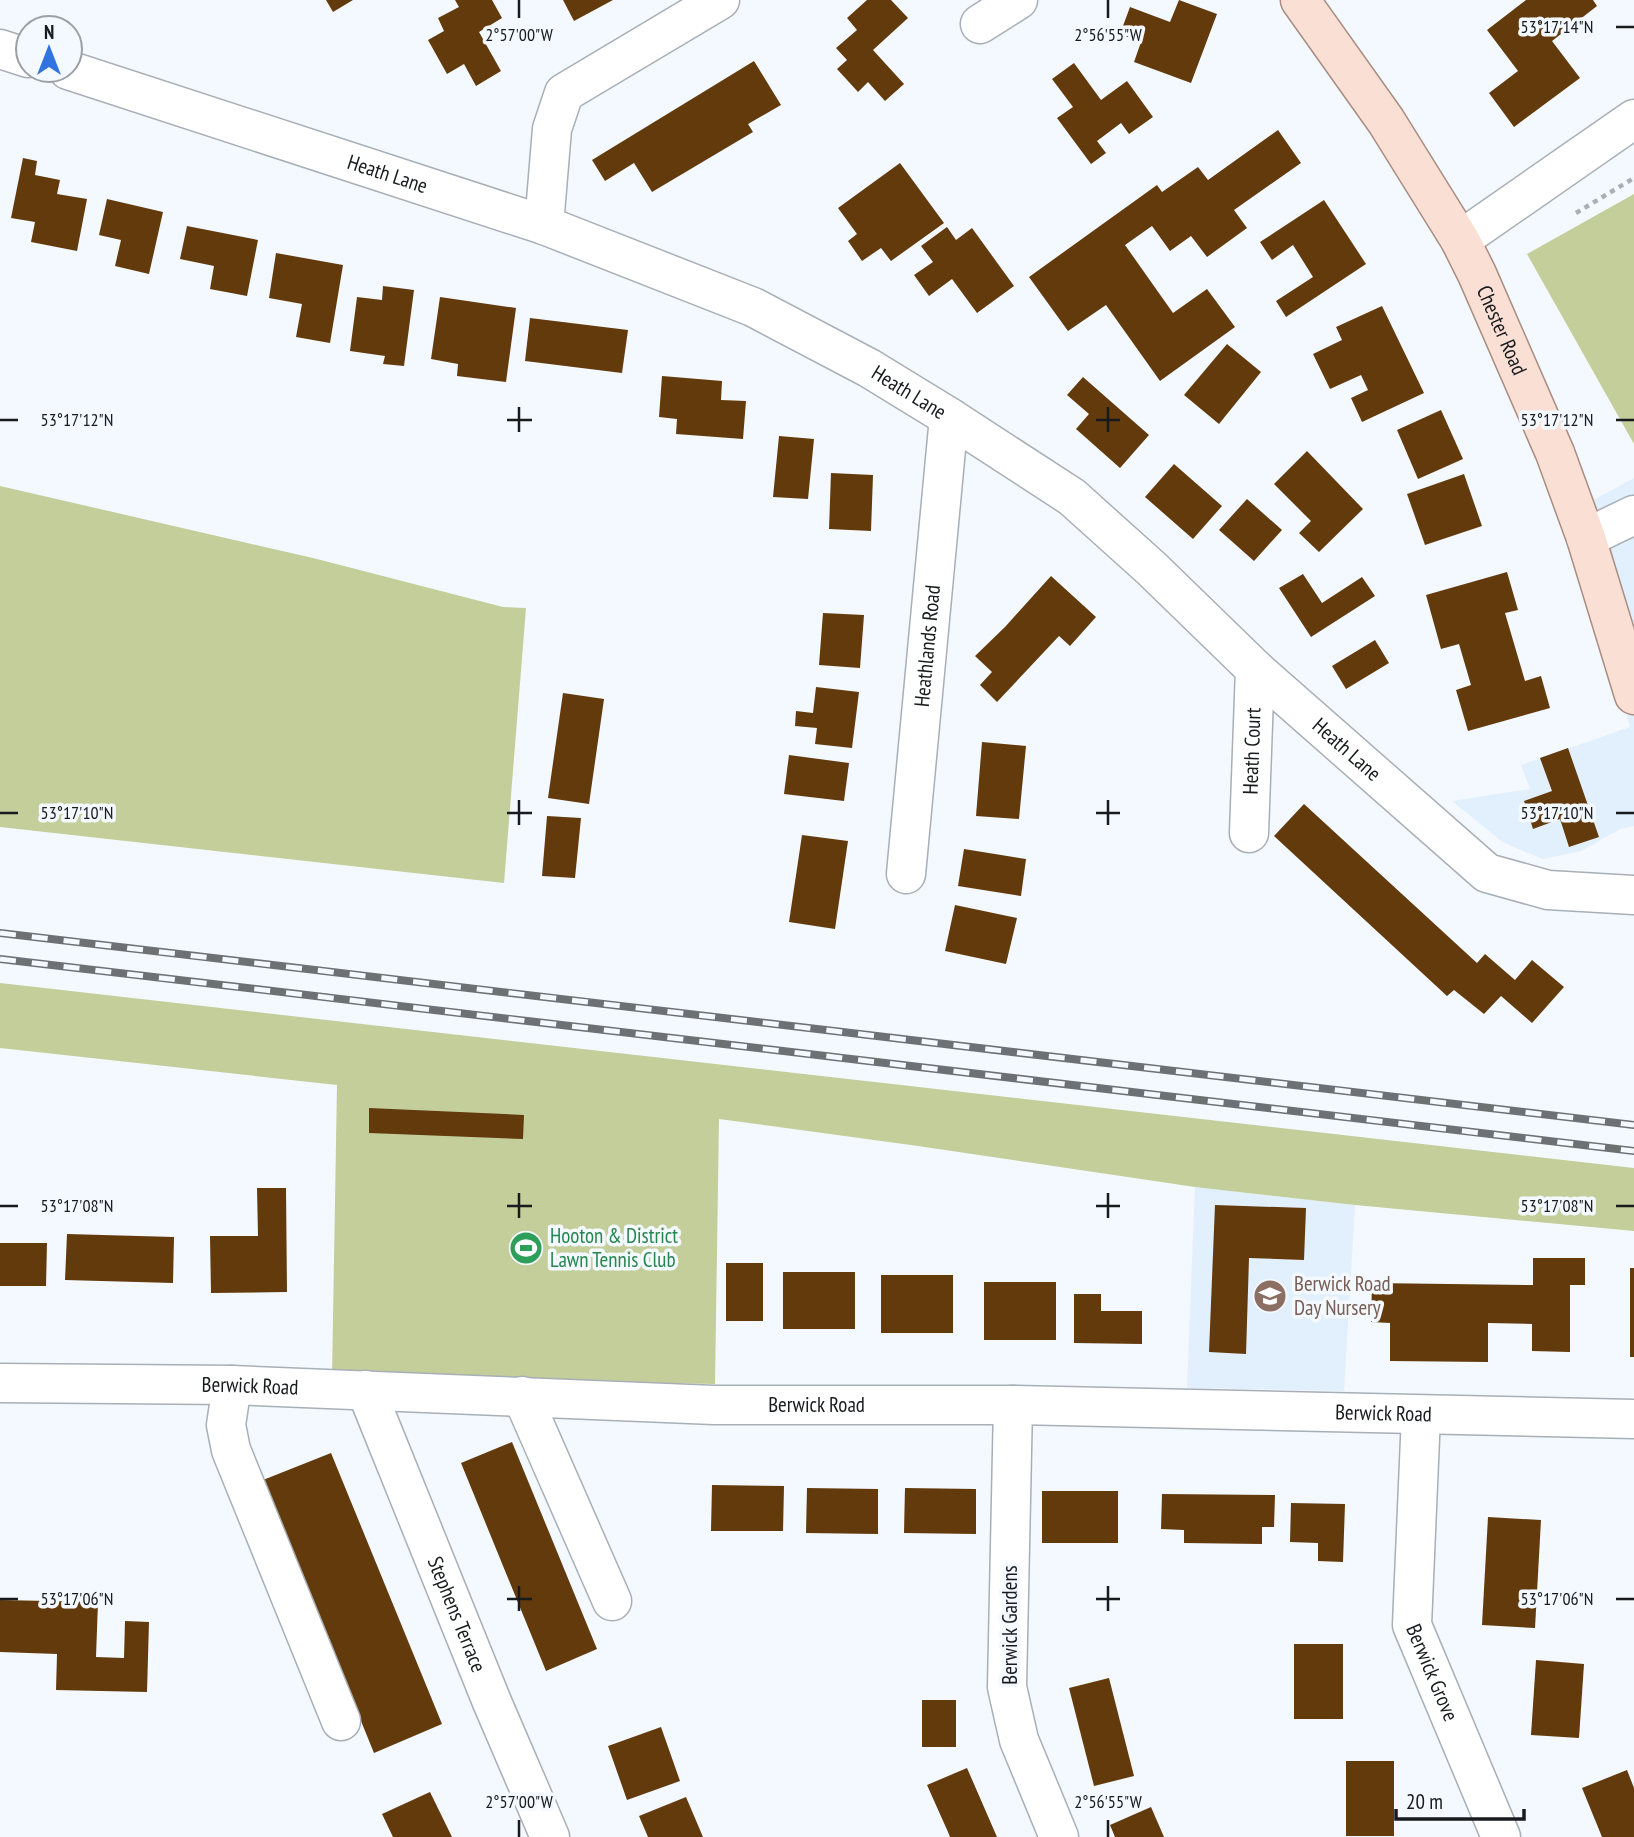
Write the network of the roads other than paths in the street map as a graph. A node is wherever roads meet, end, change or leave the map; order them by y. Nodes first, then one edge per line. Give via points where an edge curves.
1 (720, 0) edge
2 (1300, 0) edge
3 (84, 75) edge
4 (1634, 119) edge
5 (544, 225) junction
6 (1460, 240) junction
7 (949, 417) junction
8 (1634, 515) edge
9 (1586, 538) junction
10 (1255, 669) junction
11 (1634, 695) edge
12 (1249, 833) dead end
13 (906, 874) dead end
14 (1634, 895) edge
15 (0, 1383) edge
16 (232, 1385) junction
17 (366, 1390) junction
18 (522, 1396) junction
19 (1013, 1405) junction
20 (1420, 1415) junction
21 (1634, 1419) edge
22 (612, 1601) dead end
23 (341, 1721) dead end
24 (550, 1837) edge
25 (1059, 1837) edge
26 (1501, 1837) edge

1 - 5 street via 564,93 552,130
2 - 6 main road, Chester Road via 1386,121
3 - 5 street, Heath Lane
4 - 6 street
5 - 7 street, Heath Lane via 752,307 869,368
6 - 9 main road, Chester Road via 1555,453
7 - 10 street, Heath Lane via 1072,496
7 - 13 street, Heathlands Road
8 - 9 street
9 - 11 main road, Chester Road
10 - 12 street, Heath Court
10 - 14 street, Heath Lane via 1487,873 1548,890
15 - 16 street, Berwick Road
16 - 17 street, Berwick Road
16 - 23 street via 226,1424 231,1450
17 - 18 street, Berwick Road
17 - 24 street, Stephens Terrace
18 - 19 street, Berwick Road via 714,1405
18 - 22 street
19 - 20 street, Berwick Road
19 - 25 street, Berwick Gardens via 1007,1687 1019,1740
20 - 21 street, Berwick Road
20 - 26 street, Berwick Grove via 1412,1625

